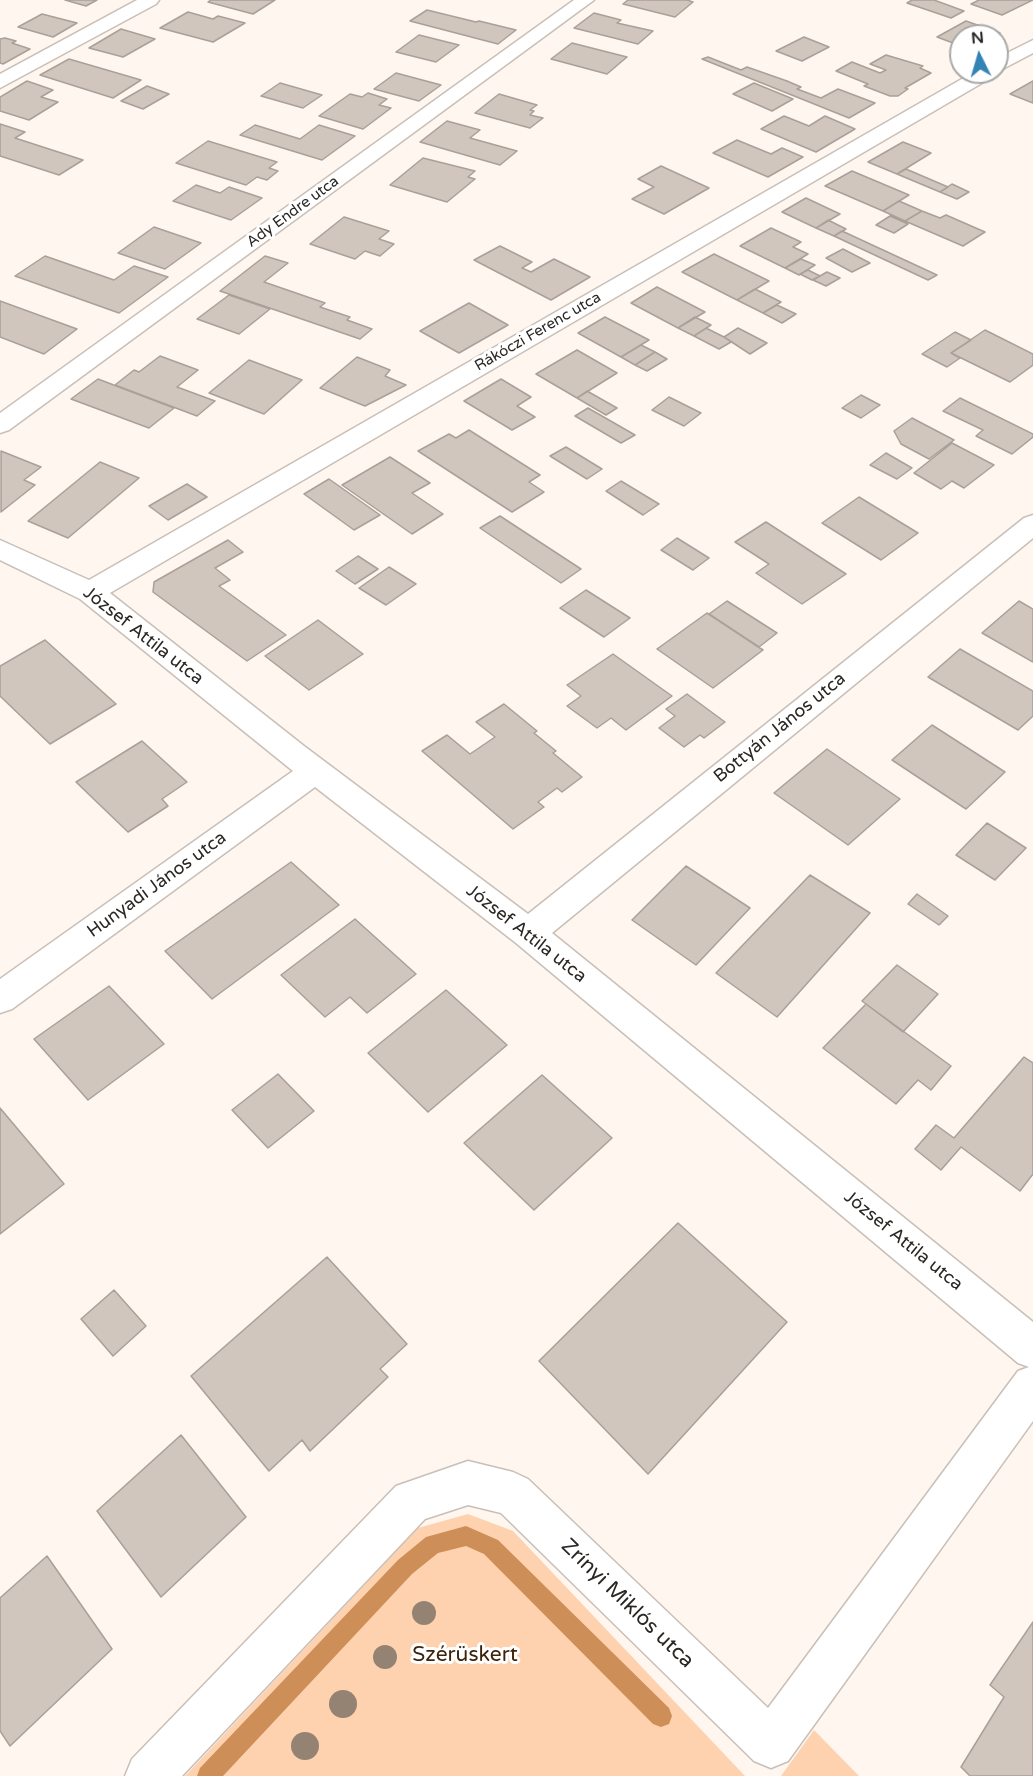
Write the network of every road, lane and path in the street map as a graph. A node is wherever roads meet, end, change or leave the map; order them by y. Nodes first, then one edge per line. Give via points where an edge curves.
1 (150, 0) edge
2 (585, 0) edge
3 (1033, 45) edge
4 (1009, 59) edge
5 (0, 82) edge
6 (966, 84) edge
7 (0, 425) edge
8 (1033, 524) edge
9 (0, 549) edge
10 (90, 591) junction
11 (315, 771) junction
12 (528, 933) junction
13 (0, 998) edge
14 (1033, 1348) edge
15 (1033, 1386) edge
16 (149, 1776) edge

1 - 5 street
2 - 7 street, Ady Endre utca
3 - 4 street
6 - 10 street, Rákóczi Ferenc utca
8 - 12 street, Bottyán János utca
9 - 10 street, József Attila utca
10 - 11 street, József Attila utca
11 - 12 street, József Attila utca
11 - 13 street, Hunyadi János utca
12 - 14 street, József Attila utca
15 - 16 street, Zrínyi Miklós utca via 771,1744 513,1494 468,1483 411,1501

